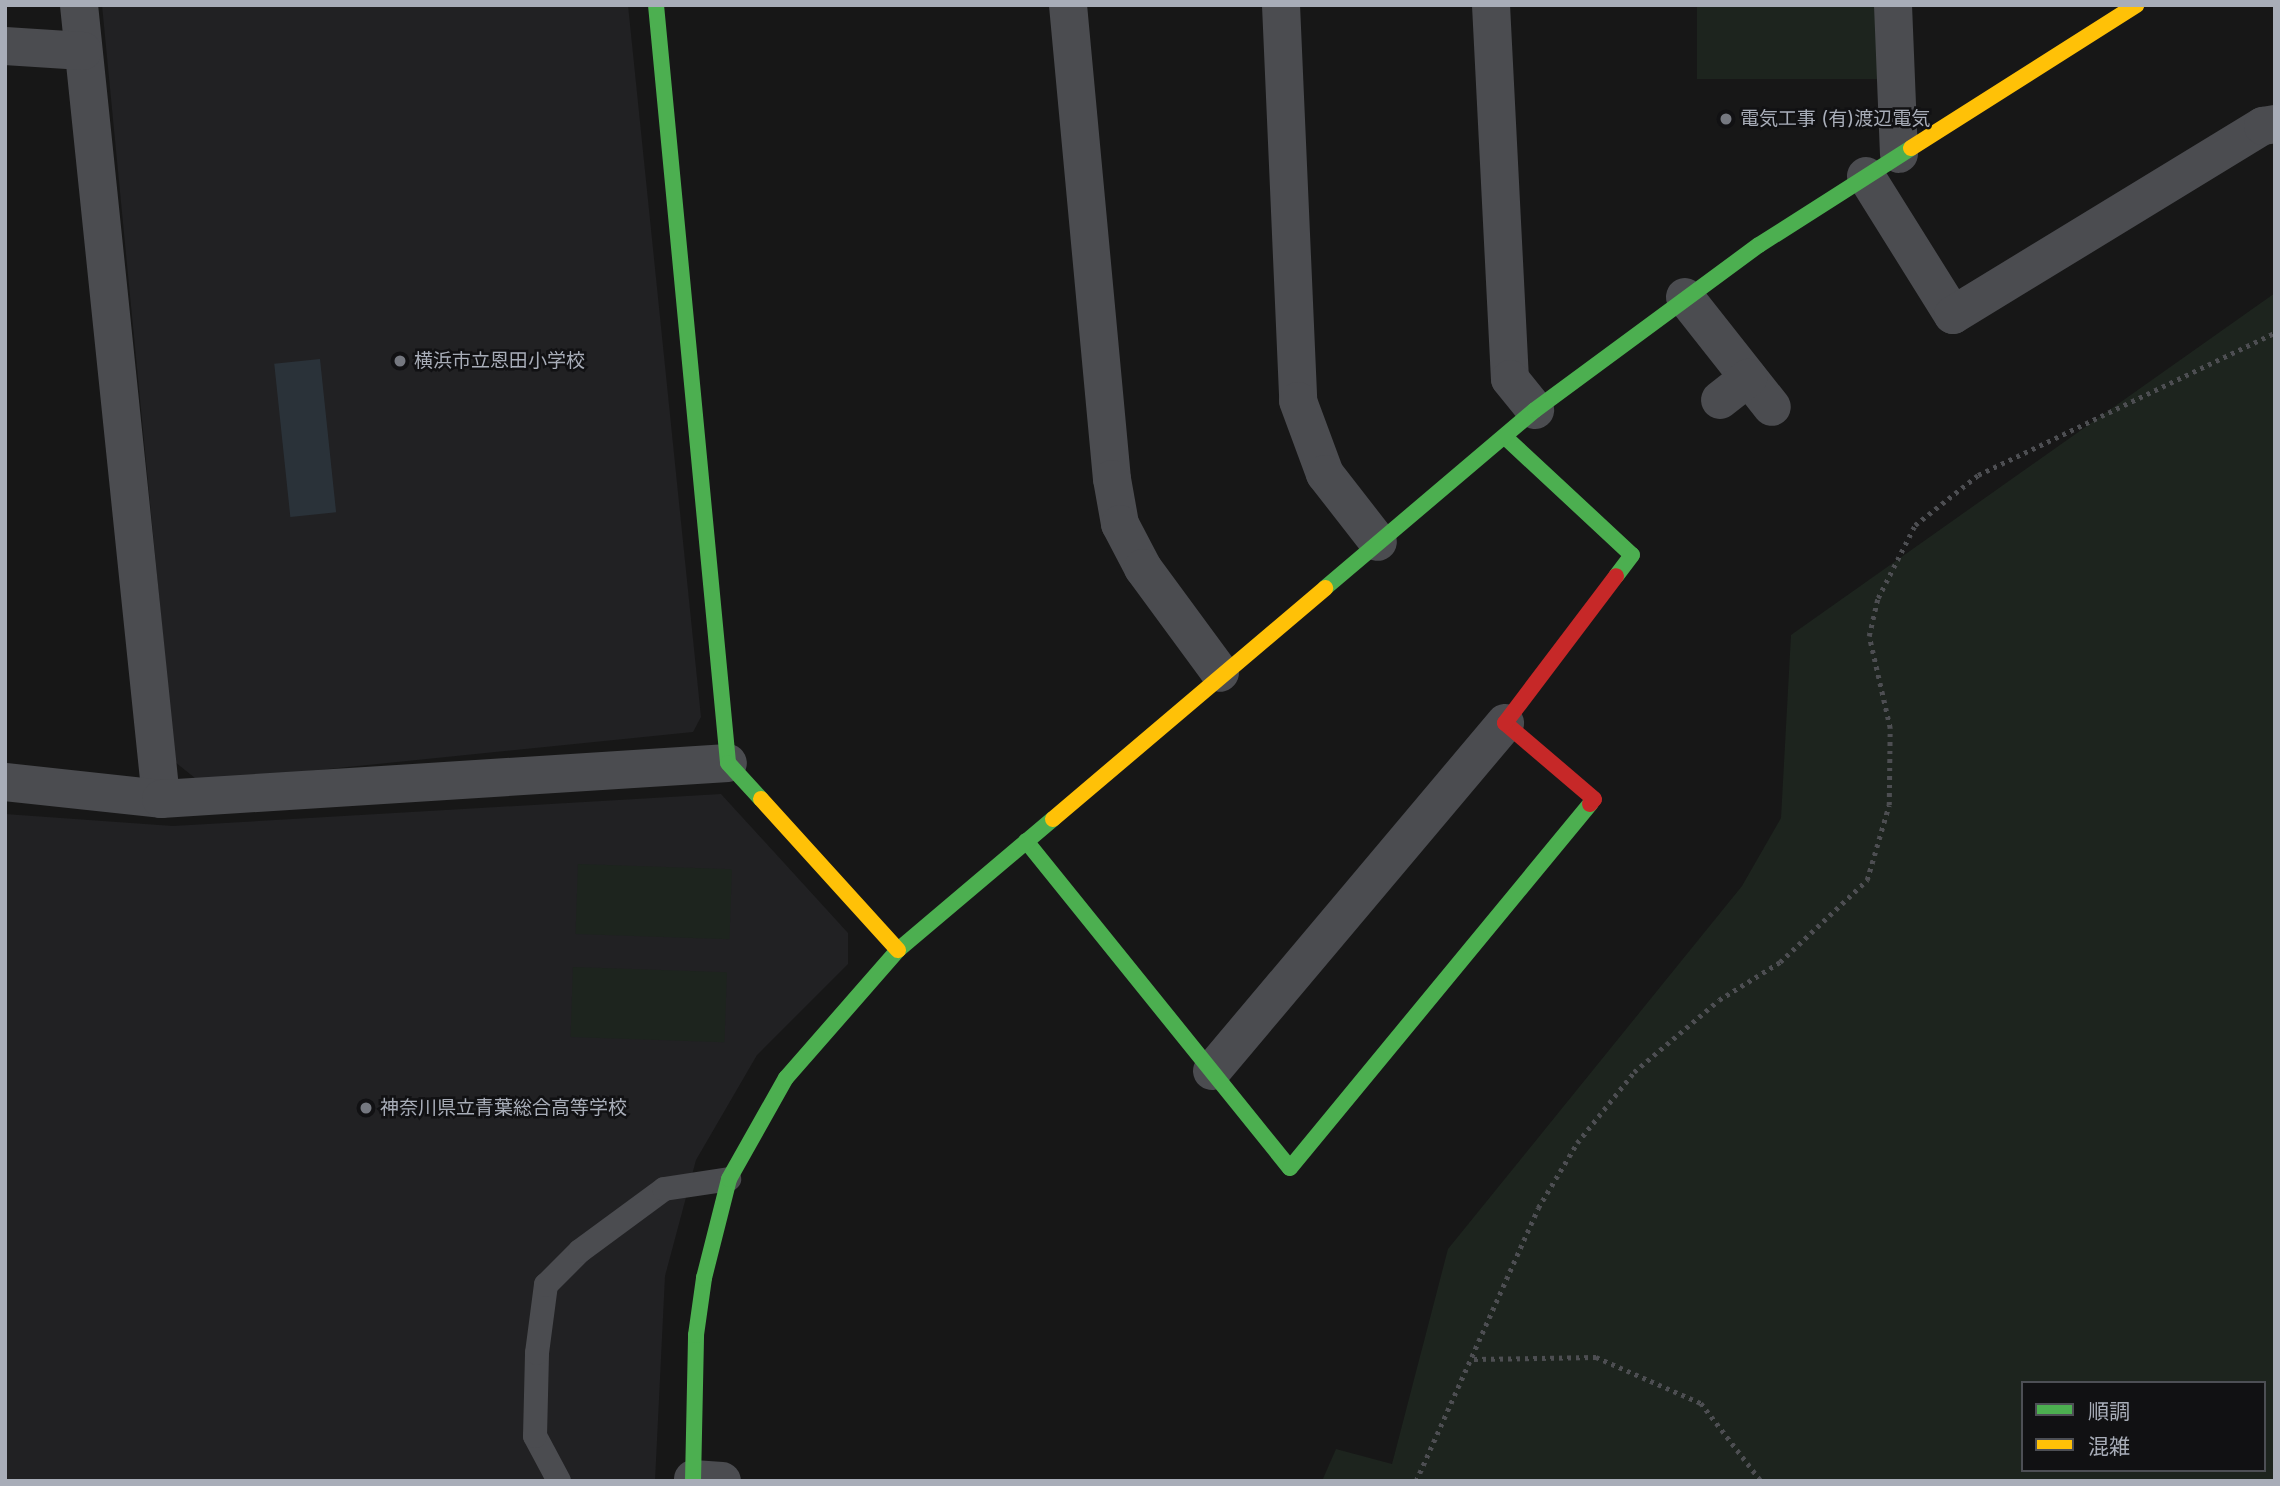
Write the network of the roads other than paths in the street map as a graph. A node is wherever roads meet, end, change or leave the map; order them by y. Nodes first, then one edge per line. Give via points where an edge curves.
1 (79, 5) edge
2 (656, 5) edge
3 (1068, 5) edge
4 (1281, 5) edge
5 (1491, 5) edge
6 (1893, 5) edge
7 (2136, 5) edge
8 (5, 46) edge
9 (83, 51) junction
10 (2275, 124) edge
11 (1899, 154) junction
12 (1866, 176) junction
13 (1685, 297) junction
14 (1772, 407) dead end
15 (1535, 410) junction
16 (1505, 436) junction
17 (1378, 541) junction
18 (1220, 673) junction
19 (1505, 723) junction
20 (728, 762) junction
21 (5, 782) edge
22 (160, 799) junction
23 (1026, 841) junction
24 (898, 950) junction
25 (1212, 1071) junction
26 (729, 1179) junction
27 (703, 1480) edge
28 (559, 1481) edge

1 - 9 street
2 - 20 street
3 - 18 street via 1110,465 1120,524 1143,568
4 - 17 street via 1298,401 1325,474
5 - 15 street via 1510,379
6 - 11 street
7 - 11 street
8 - 9 street
9 - 22 street
10 - 12 street via 2263,125 1953,315
11 - 12 street
12 - 13 street
13 - 14 street via 1734,389
13 - 15 street
15 - 16 street
16 - 17 street
16 - 19 street via 1632,555
17 - 18 street
18 - 23 street
19 - 25 street
19 - 25 street via 1594,799 1290,1168
20 - 22 street
20 - 24 street
21 - 22 street
23 - 24 street
23 - 25 street
24 - 26 street via 786,1078
26 - 27 street via 704,1278 696,1335
26 - 28 lane via 664,1189 579,1251 546,1285 537,1353 535,1436

